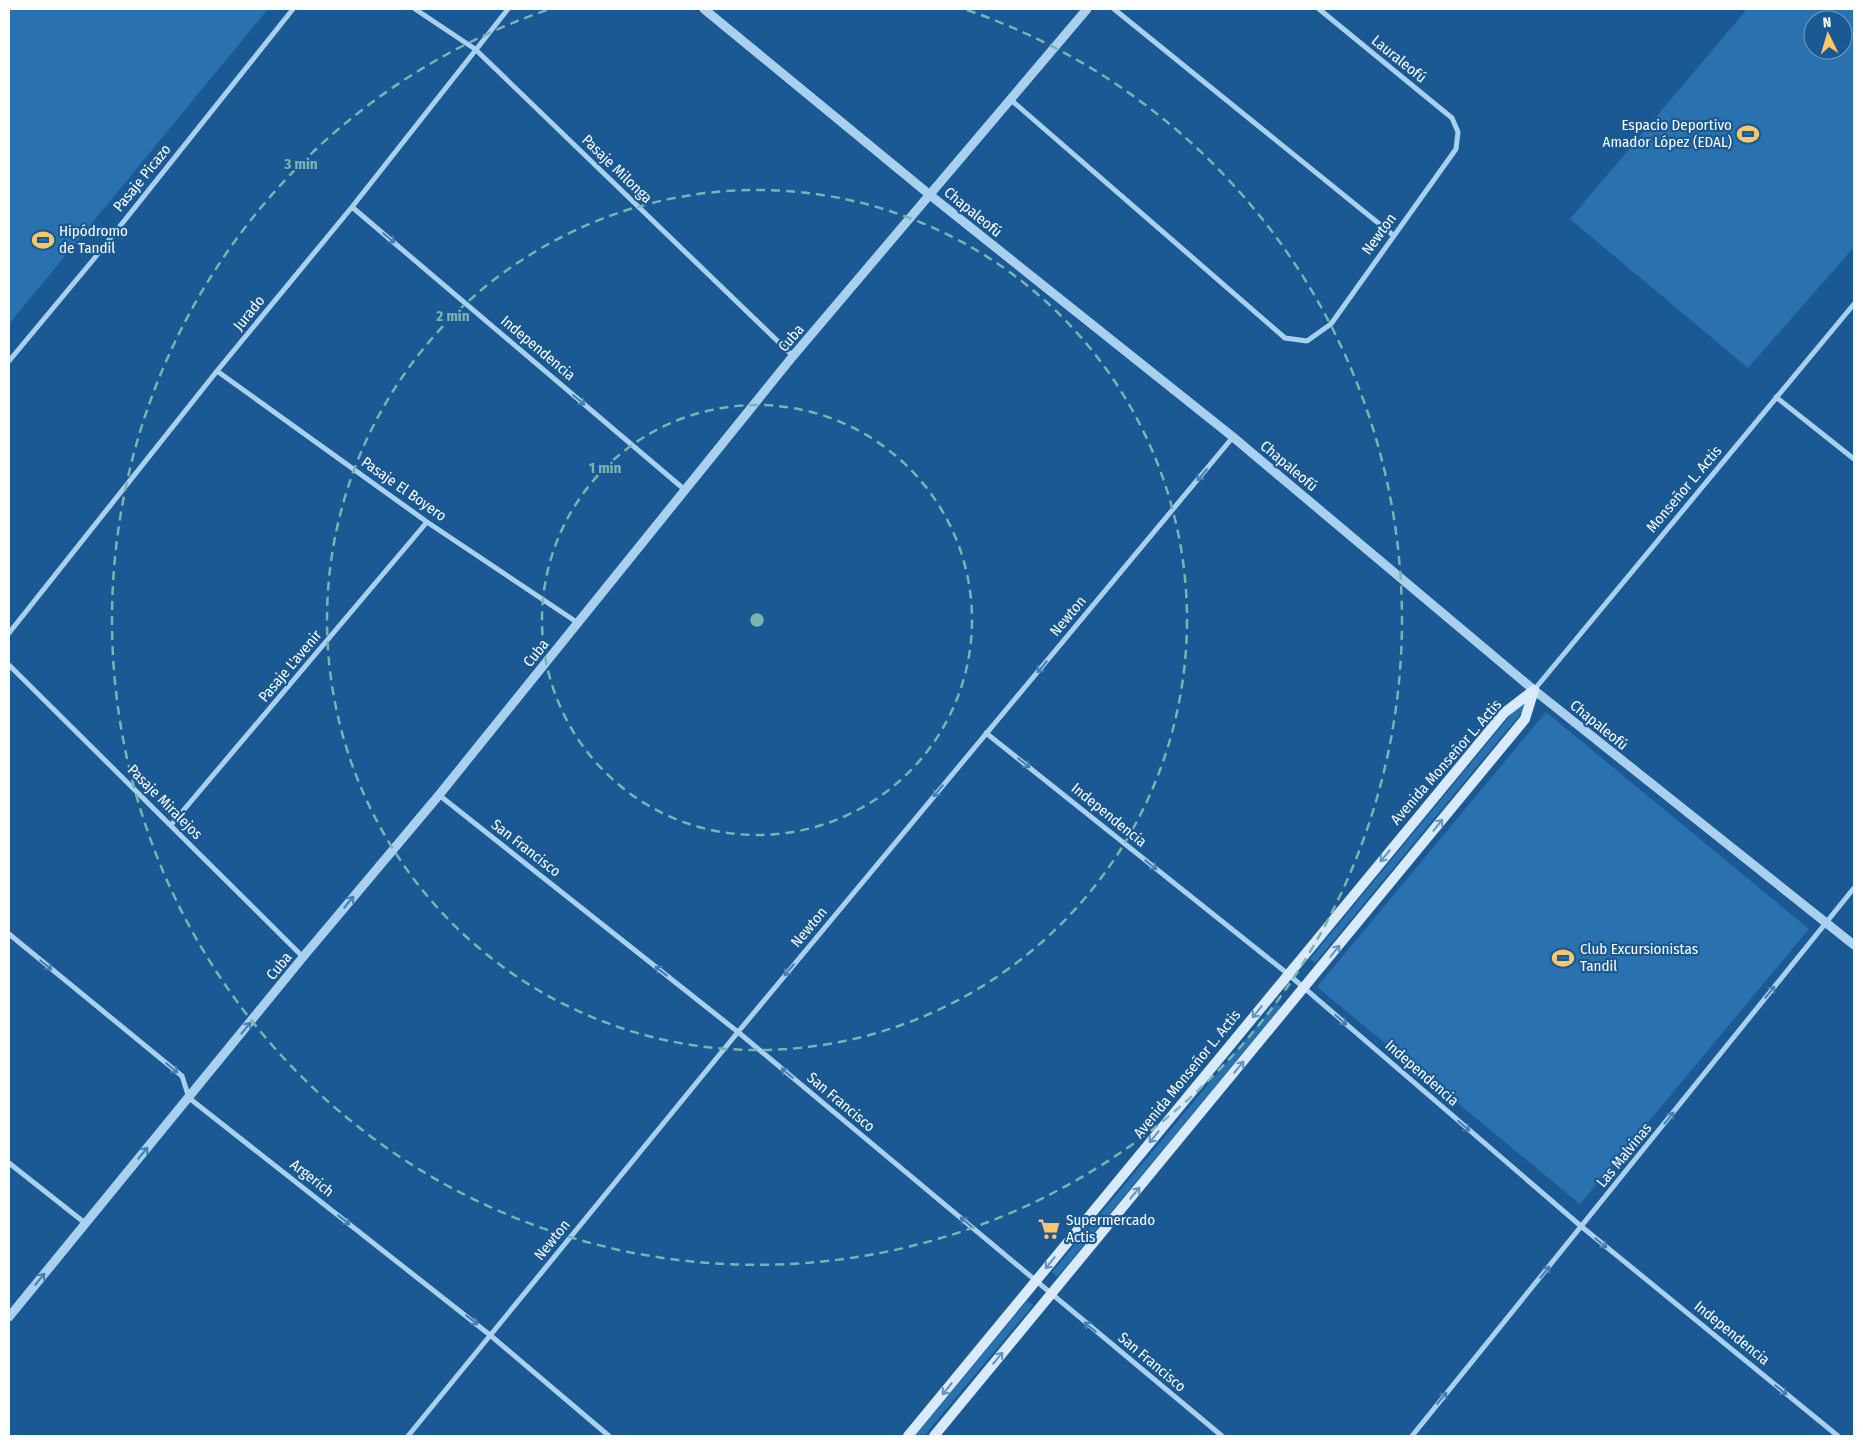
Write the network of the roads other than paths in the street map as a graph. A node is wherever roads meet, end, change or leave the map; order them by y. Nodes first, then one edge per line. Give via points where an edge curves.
1 (293, 9) edge
2 (415, 9) edge
3 (508, 9) edge
4 (704, 9) edge
5 (1086, 9) edge
6 (1114, 9) edge
7 (1319, 9) edge
8 (475, 49) junction
9 (1009, 99) junction
10 (1458, 132) joint
11 (930, 195) junction
12 (352, 206) junction
13 (1393, 235) junction
14 (1854, 304) edge
15 (793, 356) junction
16 (9, 361) edge
17 (217, 371) junction
18 (1776, 397) junction
19 (1233, 437) junction
20 (1854, 459) edge
21 (685, 490) junction
22 (428, 522) junction
23 (578, 623) junction
24 (9, 633) edge
25 (9, 665) edge
26 (1534, 690) junction
27 (986, 733) junction
28 (439, 795) junction
29 (171, 825) junction
30 (1854, 888) edge
31 (1826, 922) junction
32 (9, 934) edge
33 (1854, 945) edge
34 (303, 957) junction
35 (1288, 974) junction
36 (1304, 989) junction
37 (738, 1032) junction
38 (189, 1098) junction
39 (9, 1163) edge
40 (85, 1223) junction
41 (1582, 1227) junction
42 (1036, 1280) junction
43 (1051, 1294) junction
44 (9, 1317) edge
45 (490, 1335) junction
46 (408, 1436) edge
47 (609, 1436) edge
48 (908, 1436) edge
49 (934, 1436) edge
50 (1222, 1436) edge
51 (1412, 1436) edge
52 (1838, 1436) edge

1 - 16 street, Pasaje Picazo
2 - 8 street, Pasaje Milonga
3 - 8 street, Jurado
4 - 11 street, Chapaleofú
5 - 9 street, Cuba
6 - 13 street
7 - 10 street, Lauraleofú via 1452,118
8 - 12 street, Jurado
8 - 15 street, Pasaje Milonga
9 - 11 street, Cuba
9 - 13 street, Newton via 1285,338 1307,341 1331,324
10 - 13 street, Newton via 1456,149
11 - 15 street, Cuba
11 - 19 street, Chapaleofú
12 - 17 street, Jurado
12 -> 21 street, Independencia
14 - 18 street, Monseñor L. Actis
15 - 21 street, Cuba
17 - 22 street, Pasaje El Boyero
17 - 24 street, Jurado
18 - 20 street
18 - 26 street, Monseñor L. Actis
19 - 26 street, Chapaleofú
19 -> 27 street, Newton
21 - 23 street, Cuba
22 - 23 street, Pasaje El Boyero
22 - 29 street, Pasaje L'avenir
23 - 28 street, Cuba
25 - 29 street, Pasaje Miralejos
26 - 31 street, Chapaleofú
26 -> 35 main road, Avenida Monseñor L. Actis via 1504,714
36 -> 26 main road, Avenida Monseñor L. Actis via 1525,719
27 -> 35 street, Independencia
27 -> 37 street, Newton
34 -> 28 street, Cuba
37 -> 28 street, San Francisco
29 - 34 street, Pasaje Miralejos
30 - 31 street, Las Malvinas
31 - 33 street, Chapaleofú
41 -> 31 street, Las Malvinas
32 -> 38 street via 182,1076
38 -> 34 street, Cuba
35 - 36 street, Independencia
35 -> 42 main road, Avenida Monseñor L. Actis
36 -> 41 street, Independencia
43 -> 36 main road, Avenida Monseñor L. Actis
42 -> 37 street, San Francisco
37 - 45 street, Newton
40 -> 38 street, Cuba
38 -> 45 street, Argerich
39 - 40 street
44 -> 40 street, Cuba
51 -> 41 street, Las Malvinas
41 -> 52 street, Independencia
42 - 43 street, San Francisco
42 -> 48 main road, Avenida Monseñor L. Actis
49 -> 43 main road, Avenida Monseñor L. Actis
50 -> 43 street, San Francisco
45 - 46 street, Newton
45 - 47 street, Argerich

